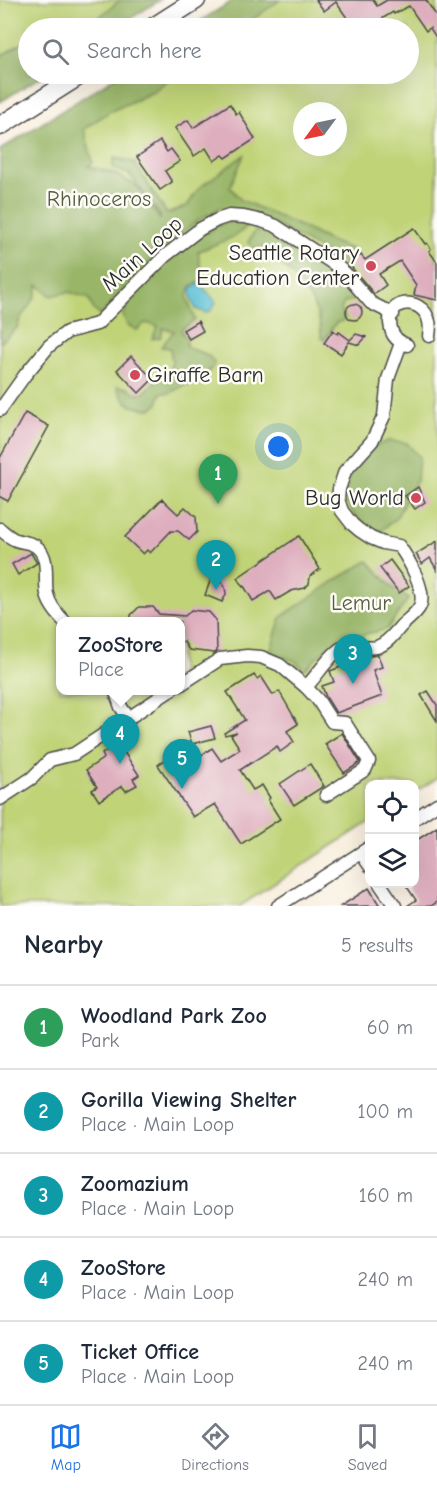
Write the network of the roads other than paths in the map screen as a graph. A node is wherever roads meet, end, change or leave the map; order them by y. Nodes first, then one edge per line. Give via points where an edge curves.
1 (196, 0) edge
2 (168, 18) edge
3 (66, 84) edge
4 (0, 126) edge
5 (393, 314) junction
6 (435, 324) edge
7 (429, 336) dead end
8 (0, 410) edge
9 (0, 530) edge
10 (61, 617) edge
11 (185, 682) edge
12 (306, 687) junction
13 (117, 695) edge
14 (164, 695) edge
15 (129, 719) junction
16 (326, 795) dead end
17 (0, 800) edge
18 (437, 804) edge
19 (419, 816) edge
20 (365, 850) edge
21 (383, 888) edge
22 (278, 906) edge
23 (395, 906) edge

1 - 2 highway
3 - 4 highway
5 - 6 street via 403,304 417,303 428,310
5 - 8 street, Main Loop via 371,303 337,266 276,226 253,218 224,218 200,229 165,256 97,324 68,332 54,341
5 - 12 street via 392,333 404,344 388,380 384,416 372,441 345,471 338,499 342,511 359,530 383,543 399,546 419,585 421,604 382,645 341,649
6 - 7 street
9 - 10 street via 41,552 47,597
11 - 12 street via 220,658 247,656 275,662
12 - 16 street via 332,722 345,723 369,760 365,770
13 - 15 street
14 - 15 street
15 - 17 street via 74,754 50,760
18 - 19 street
20 - 22 street
21 - 23 street

